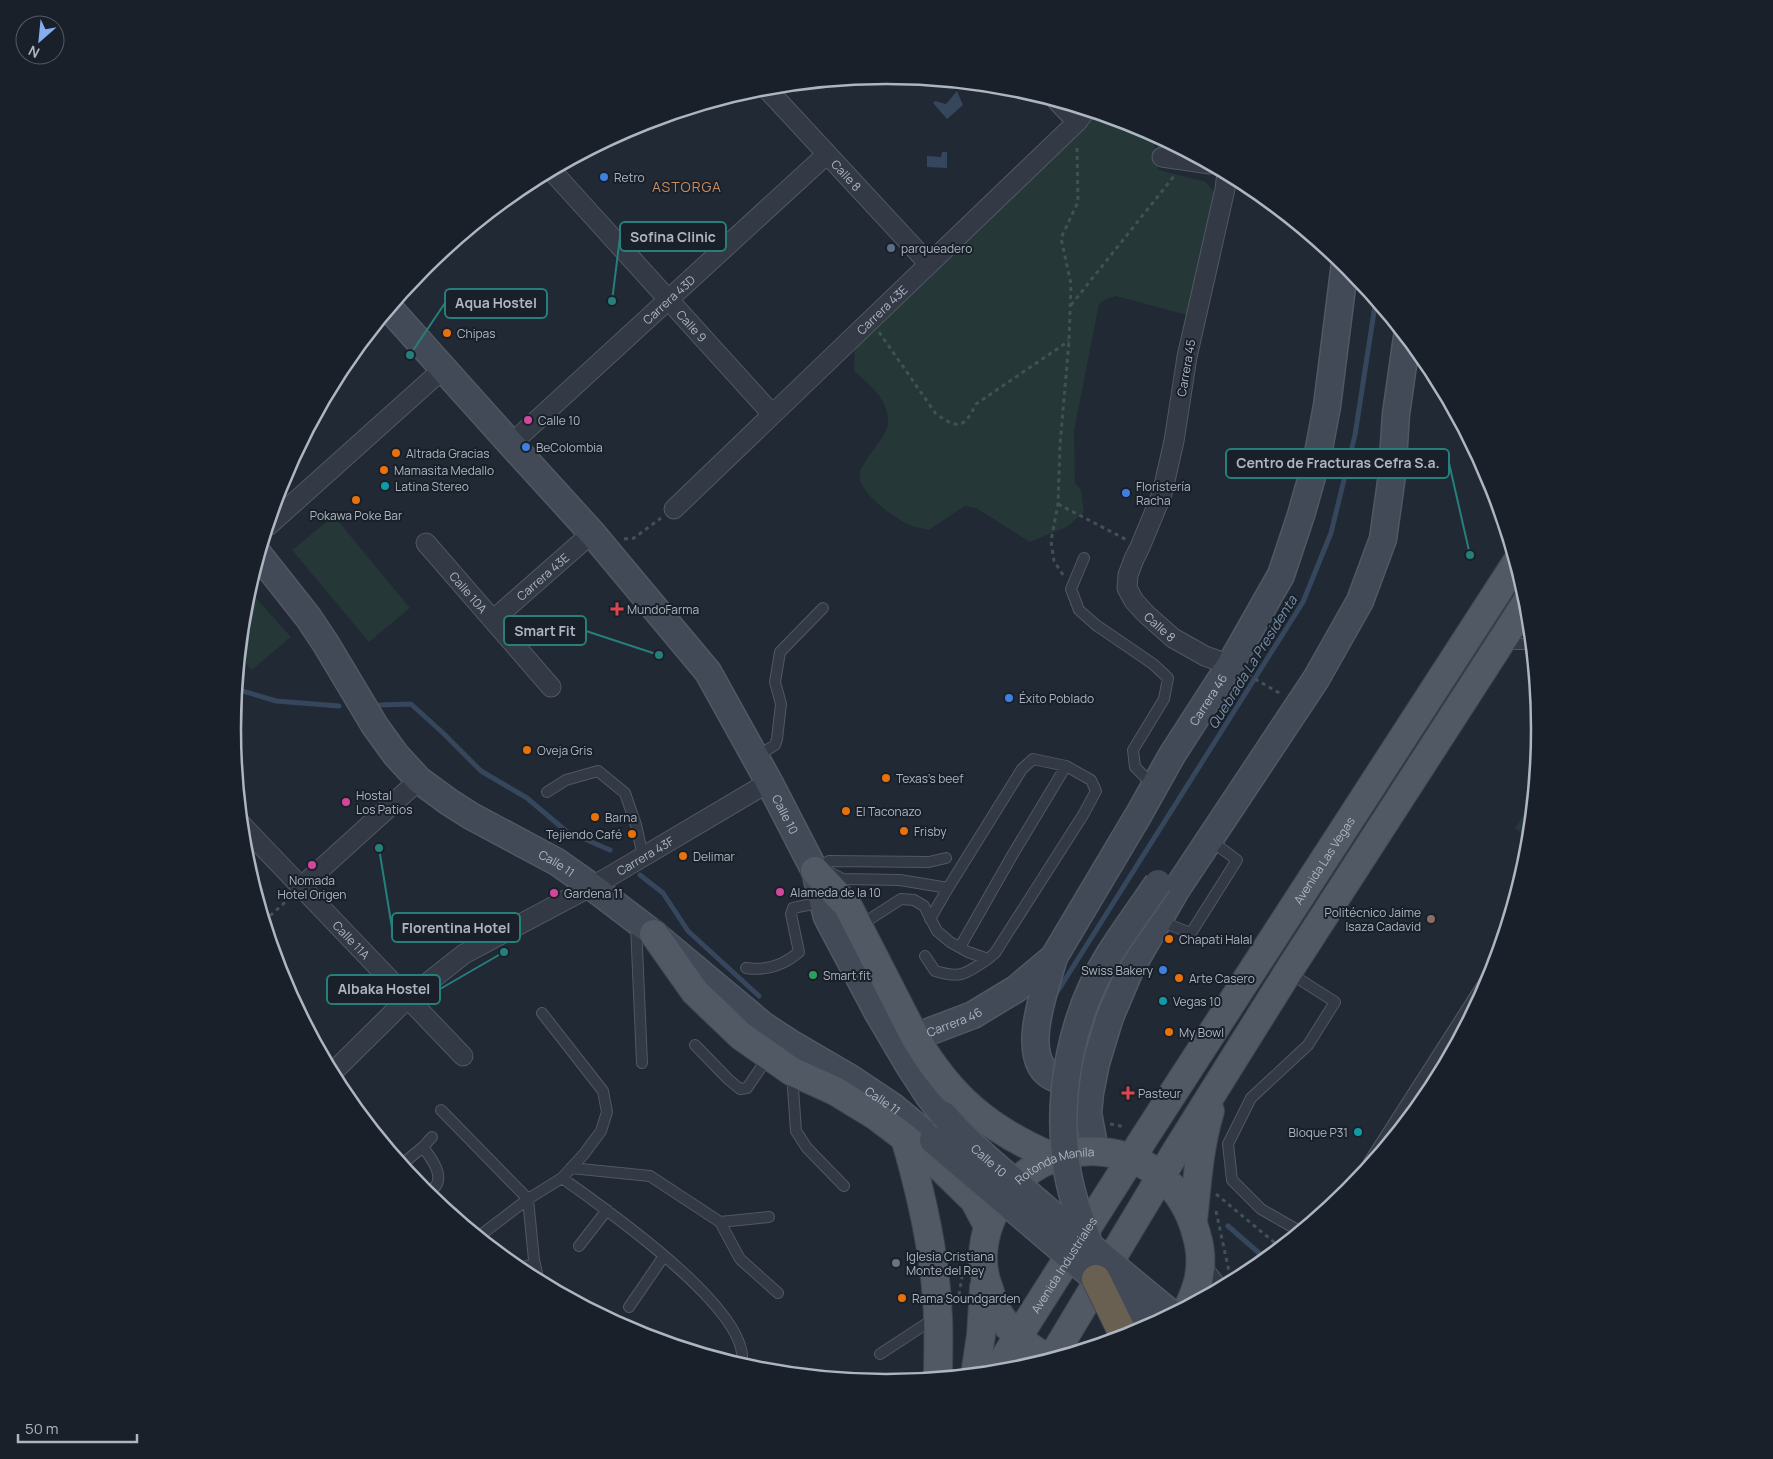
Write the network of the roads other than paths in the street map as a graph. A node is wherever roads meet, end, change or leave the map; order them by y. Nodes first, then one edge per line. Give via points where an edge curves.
1 (772, 94) edge
2 (1082, 116) edge
3 (827, 154) junction
4 (1162, 157) dead end
5 (1193, 161) edge
6 (556, 175) edge
7 (1226, 181) edge
8 (929, 264) junction
9 (1343, 273) edge
10 (669, 299) junction
11 (393, 313) edge
12 (1406, 346) edge
13 (443, 369) junction
14 (772, 414) junction
15 (511, 444) junction
16 (674, 509) road end
17 (276, 519) edge
18 (592, 533) junction
19 (426, 543) dead end
20 (1137, 553) joint
21 (1084, 558) dead end
22 (263, 561) edge
23 (1512, 569) edge
24 (824, 608) dead end
25 (1521, 611) edge
26 (493, 620) junction
27 (1501, 644) junction
28 (1527, 644) edge
29 (1237, 668) junction
30 (551, 687) dead end
31 (755, 757) junction
32 (1066, 766) junction
33 (1252, 775) junction
34 (420, 780) junction
35 (769, 782) junction
36 (1154, 786) junction
37 (548, 792) dead end
38 (249, 832) edge
39 (1210, 839) junction
40 (643, 856) junction
41 (946, 858) dead end
42 (813, 862) junction
43 (592, 886) junction
44 (302, 887) junction
45 (948, 888) junction
46 (823, 901) junction
47 (930, 919) junction
48 (1158, 921) junction
49 (645, 926) junction
50 (858, 927) junction
51 (960, 948) junction
52 (925, 956) dead end
53 (1054, 956) junction
54 (988, 959) junction
55 (746, 968) dead end
56 (1288, 972) junction
57 (407, 999) junction
58 (542, 1013) dead end
59 (915, 1037) junction
60 (1453, 1038) edge
61 (695, 1045) dead end
62 (770, 1055) junction
63 (463, 1056) dead end
64 (642, 1063) dead end
65 (1096, 1063) junction
66 (337, 1068) edge
67 (792, 1071) junction
68 (1220, 1081) junction
69 (441, 1110) dead end
70 (983, 1118) junction
71 (1402, 1118) edge
72 (432, 1137) dead end
73 (905, 1138) junction
74 (423, 1147) junction
75 (1095, 1151) junction
76 (935, 1153) junction
77 (1053, 1157) junction
78 (1131, 1159) junction
79 (406, 1161) edge
80 (571, 1168) junction
81 (1161, 1176) junction
82 (562, 1178) junction
83 (844, 1186) dead end
84 (433, 1189) edge
85 (528, 1199) junction
86 (607, 1210) junction
87 (1204, 1215) junction
88 (768, 1217) dead end
89 (720, 1222) junction
90 (988, 1226) junction
91 (1296, 1229) edge
92 (483, 1233) edge
93 (579, 1246) dead end
94 (1090, 1247) junction
95 (664, 1256) junction
96 (535, 1264) junction
97 (527, 1266) edge
98 (537, 1272) edge
99 (985, 1278) junction
100 (1096, 1279) junction
101 (1202, 1289) edge
102 (778, 1293) dead end
103 (629, 1306) dead end
104 (1168, 1311) edge
105 (938, 1316) junction
106 (1148, 1320) edge
107 (1121, 1331) edge
108 (1018, 1338) junction
109 (1055, 1353) edge
110 (880, 1354) dead end
111 (1043, 1356) edge
112 (743, 1359) edge
113 (1000, 1365) edge
114 (976, 1369) edge
115 (938, 1373) edge

1 - 3 street, Calle 8
2 - 8 street, Carrera 43E
3 - 8 street, Calle 8
3 - 10 street, Carrera 43D
4 - 5 street
6 - 10 street, Calle 9
7 - 20 street, Carrera 45 via 1187,357 1162,494
8 - 14 street, Carrera 43E
9 - 29 main road, Carrera 46 via 1318,459 1281,575
10 - 14 street, Calle 9
10 - 15 street, Carrera 43D
11 - 13 main road, Calle 10
12 - 33 main road via 1383,539 1360,601 1316,679
13 - 15 main road, Calle 10
13 - 17 street
14 - 16 street, Carrera 43E
15 - 18 main road, Calle 10
18 - 26 street, Carrera 43E
18 - 31 main road, Calle 10 via 708,672
19 - 26 street, Calle 10A
20 - 29 street, Calle 8 via 1128,575 1127,588 1146,614 1188,647
21 - 36 lane via 1070,589 1079,610 1168,678 1164,698 1133,750 1135,767
22 - 34 main road, Calle 11 via 308,617 375,726
23 - 78 main road, Avenida Las Vegas
24 - 31 lane via 780,652 774,682 781,704 777,738 775,745
25 - 27 main road
26 - 30 street, Calle 10A
27 - 28 lane
27 - 56 main road
29 - 36 main road, Carrera 46 via 1172,755
31 - 35 main road, Calle 10
32 - 45 lane via 1033,759 1022,769
32 - 51 lane
32 - 54 lane via 1092,780 1096,791 995,953
33 - 39 main road
33 - 94 main road, bridge via 1158,883 1108,956 1088,994 1074,1035 1066,1077 1063,1120 1066,1164 1075,1206
34 - 43 main road, Calle 11 via 471,816 556,862
34 - 44 street
35 - 40 street, Carrera 43F
35 - 42 main road, Calle 10
36 - 53 main road, Carrera 46
37 - 40 lane via 566,780 598,771 625,793
38 - 44 street, Calle 11A
39 - 48 main road
39 - 48 lane via 1237,860 1190,933
40 - 43 street, Carrera 43F
41 - 42 lane via 930,862
42 - 45 lane via 843,879 900,880
42 - 46 main road, Calle 10
42 - 50 main road via 848,906
43 - 49 main road, Calle 11
43 - 57 street, Carrera 43F via 464,954
44 - 57 street, Calle 11A
45 - 47 lane
46 - 55 lane via 793,908 791,914 798,952 790,960 776,966
46 - 94 main road, Calle 10, bridge via 827,917 878,1012 928,1095 971,1143
47 - 50 lane via 924,906 914,900 901,899
47 - 51 lane via 937,931
48 - 65 main road via 1130,970 1110,1017
49 - 62 main road via 695,992 741,1036
49 - 64 lane
49 - 76 main road, Calle 11 via 764,1026 892,1106
50 - 59 main road
51 - 54 lane
52 - 54 lane via 934,970 949,975 965,975
53 - 59 main road, Carrera 46 via 1016,989 973,1015
53 - 65 main road via 1036,1027 1038,1064 1049,1076 1064,1082 1081,1079
56 - 68 main road
56 - 91 lane via 1335,1002 1308,1045 1251,1098 1228,1144 1232,1180 1261,1209
57 - 63 street, Calle 11A
57 - 66 street, Carrera 43F
58 - 80 lane via 603,1091 607,1112 601,1131
59 - 70 main road via 956,1094
60 - 71 street
61 - 62 lane via 740,1088 747,1088
62 - 67 main road
65 - 75 main road via 1088,1113
67 - 73 main road via 835,1091
67 - 83 lane via 796,1131
68 - 81 main road
68 - 87 main road via 1198,1167
69 - 85 lane
70 - 76 main road via 979,1135 969,1150 954,1160
70 - 77 main road via 1026,1146
72 - 74 lane
73 - 76 main road
73 - 105 main road via 930,1243
74 - 79 lane
74 - 84 lane via 438,1173
75 - 77 main road, Rotonda Manila
75 - 78 main road, Rotonda Manila
76 - 90 main road via 974,1200
76 - 100 main road, Calle 10, bridge
77 - 90 main road, Rotonda Manila via 1025,1173 1002,1197
78 - 81 main road, Rotonda Manila
78 - 108 main road, Avenida Industriales
80 - 82 lane
80 - 89 lane via 650,1176
81 - 87 main road, Rotonda Manila via 1180,1197
81 - 109 main road
82 - 85 lane
82 - 86 lane
85 - 92 lane
85 - 96 lane
86 - 93 lane
86 - 95 lane
87 - 101 main road, Rotonda Manila via 1199,1243
88 - 89 lane
89 - 102 lane via 740,1259
90 - 99 main road, Rotonda Manila via 983,1251
94 - 104 main road, Calle 10, bridge
95 - 103 lane
95 - 112 lane via 694,1281 730,1325 741,1344
96 - 97 lane
96 - 98 lane
99 - 108 main road, Rotonda Manila via 996,1310
99 - 114 main road
100 - 106 main road, Calle 10, bridge
100 - 107 highway, bridge
105 - 110 lane
105 - 115 main road
108 - 111 main road, Rotonda Manila
108 - 113 main road, Avenida Industriales

